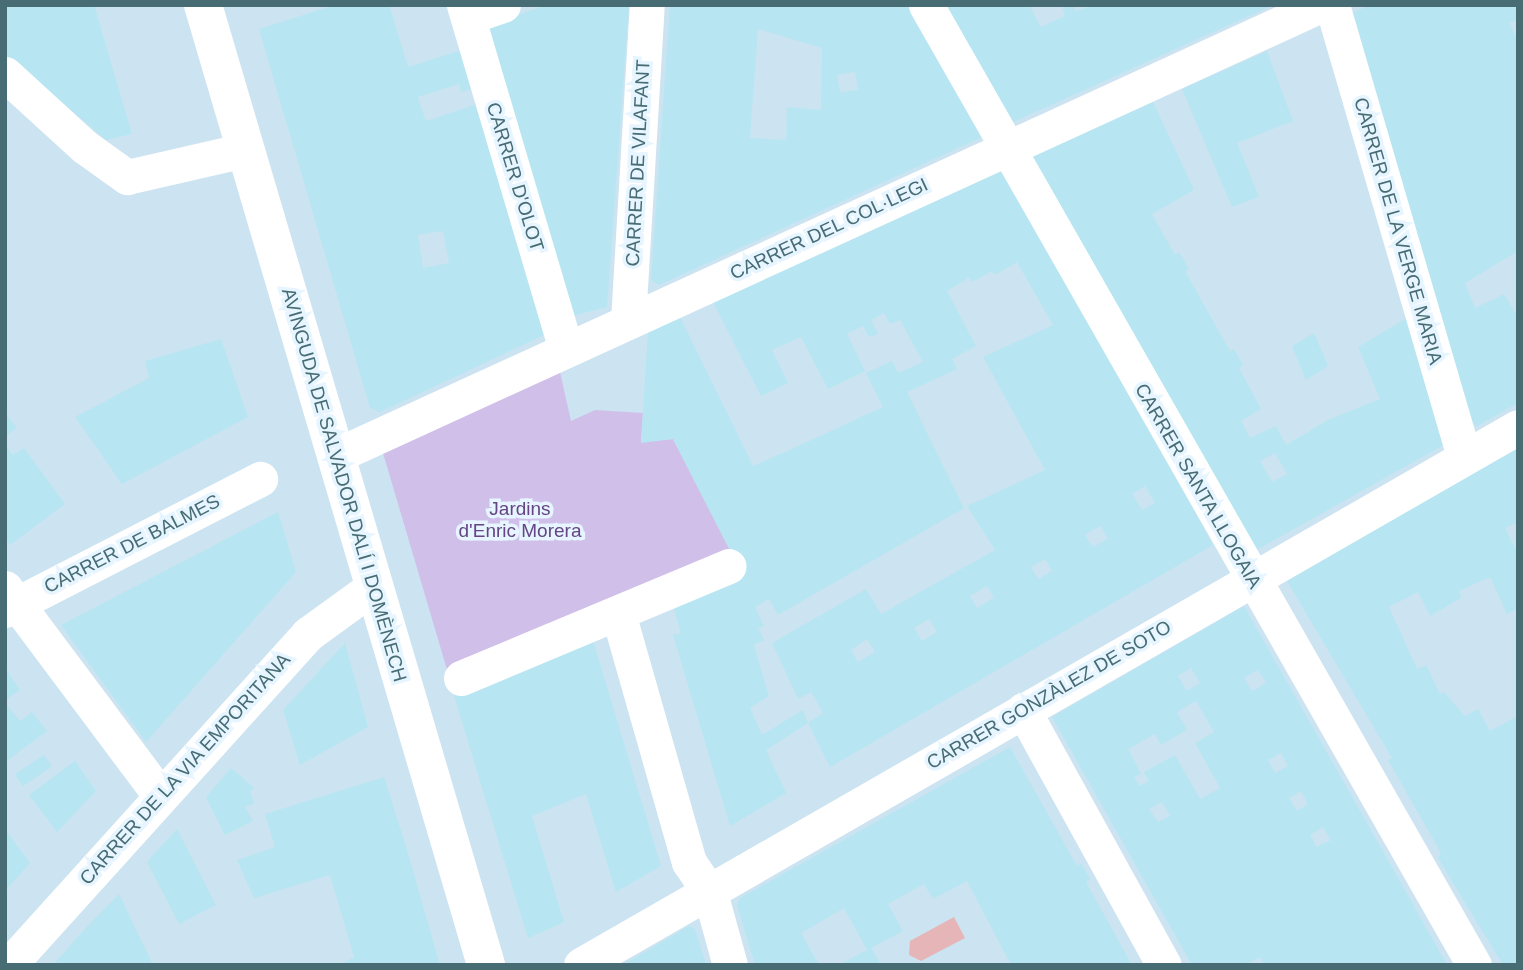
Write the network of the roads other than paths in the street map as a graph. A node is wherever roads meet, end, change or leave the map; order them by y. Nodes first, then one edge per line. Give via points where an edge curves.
1 (203, 5) edge
2 (503, 5) edge
3 (647, 5) edge
4 (926, 5) edge
5 (1321, 5) edge
6 (1332, 5) edge
7 (466, 11) edge
8 (5, 74) edge
9 (1006, 146) junction
10 (245, 150) junction
11 (628, 321) junction
12 (566, 349) junction
13 (1518, 426) edge
14 (337, 455) junction
15 (1464, 456) junction
16 (260, 479) dead end
17 (729, 566) dead end
18 (1251, 579) junction
19 (374, 586) junction
20 (9, 601) edge
21 (618, 613) junction
22 (461, 678) dead end
23 (1023, 710) junction
24 (160, 795) junction
25 (710, 893) junction
26 (9, 965) edge
27 (486, 965) edge
28 (581, 965) edge
29 (730, 965) edge
30 (1164, 965) edge
31 (1474, 965) edge

1 - 10 main road, AVINGUDA DE SALVADOR DALÍ I DOMÈNECH
2 - 7 street
3 - 11 street, CARRER DE VILAFANT
4 - 9 street, CARRER SANTA LLOGAIA
5 - 9 street, CARRER DEL COL·LEGI
6 - 15 street, CARRER DE LA VERGE MARIA
7 - 12 street, CARRER D'OLOT
8 - 10 street via 85,147 127,177
9 - 11 street, CARRER DEL COL·LEGI
9 - 18 street, CARRER SANTA LLOGAIA
10 - 14 main road, AVINGUDA DE SALVADOR DALÍ I DOMÈNECH
11 - 12 street, CARRER DEL COL·LEGI
12 - 14 street, CARRER DEL COL·LEGI
13 - 15 street, CARRER GONZÀLEZ DE SOTO
14 - 19 main road, AVINGUDA DE SALVADOR DALÍ I DOMÈNECH
15 - 18 street, CARRER GONZÀLEZ DE SOTO
16 - 20 street, CARRER DE BALMES
17 - 21 street
18 - 23 street, CARRER GONZÀLEZ DE SOTO
18 - 31 street, CARRER SANTA LLOGAIA
19 - 24 street, CARRER DE LA VIA EMPORITANA via 308,634
19 - 27 main road, AVINGUDA DE SALVADOR DALÍ I DOMÈNECH
20 - 24 street
21 - 22 street
21 - 25 street via 689,862
23 - 25 street, CARRER GONZÀLEZ DE SOTO
23 - 30 street
24 - 26 street, CARRER DE LA VIA EMPORITANA
25 - 28 street, CARRER GONZÀLEZ DE SOTO
25 - 29 street

